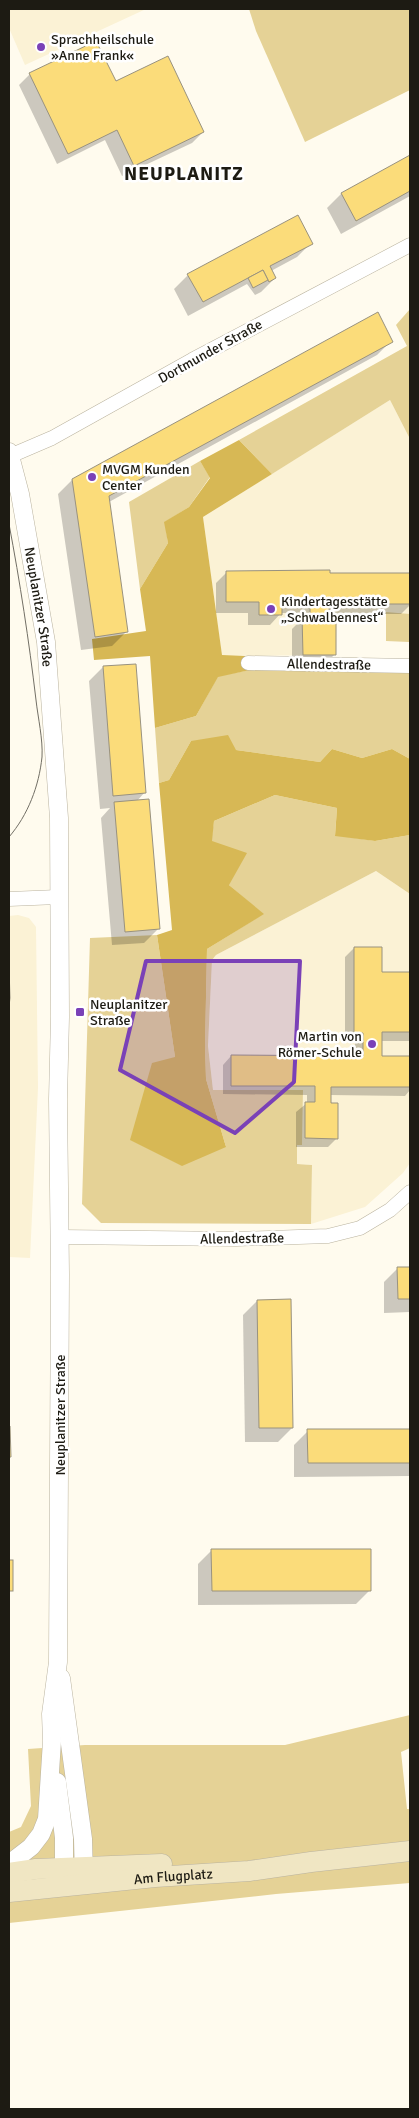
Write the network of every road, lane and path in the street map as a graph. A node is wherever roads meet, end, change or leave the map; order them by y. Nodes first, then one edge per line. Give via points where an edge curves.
1 (410, 244) edge
2 (9, 454) edge
3 (248, 663) dead end
4 (410, 666) edge
5 (58, 897) junction
6 (9, 899) edge
7 (410, 1192) edge
8 (60, 1237) junction
9 (58, 1662) junction
10 (52, 1742) junction
11 (410, 1851) edge
12 (9, 1864) edge
13 (9, 1873) edge
14 (74, 1877) junction
15 (9, 1892) edge

1 - 2 street, Dortmunder Straße via 52,438
2 - 5 street, Neuplanitzer Straße via 20,494 46,642 58,818
3 - 4 street, Allendestraße
5 - 6 street
5 - 8 street, Neuplanitzer Straße
7 - 8 street, Allendestraße via 390,1210 360,1228 328,1236 236,1239
8 - 9 street, Neuplanitzer Straße
9 - 10 street, Neuplanitzer Straße via 50,1714
9 - 14 street, Neuplanitzer Straße via 83,1839
10 - 12 street, Neuplanitzer Straße via 44,1828 31,1847
10 - 14 street, Neuplanitzer Straße via 64,1838
11 - 14 main road, Am Flugplatz via 312,1862 262,1859
13 - 14 main road via 36,1869
14 - 15 main road, Am Flugplatz via 36,1889

